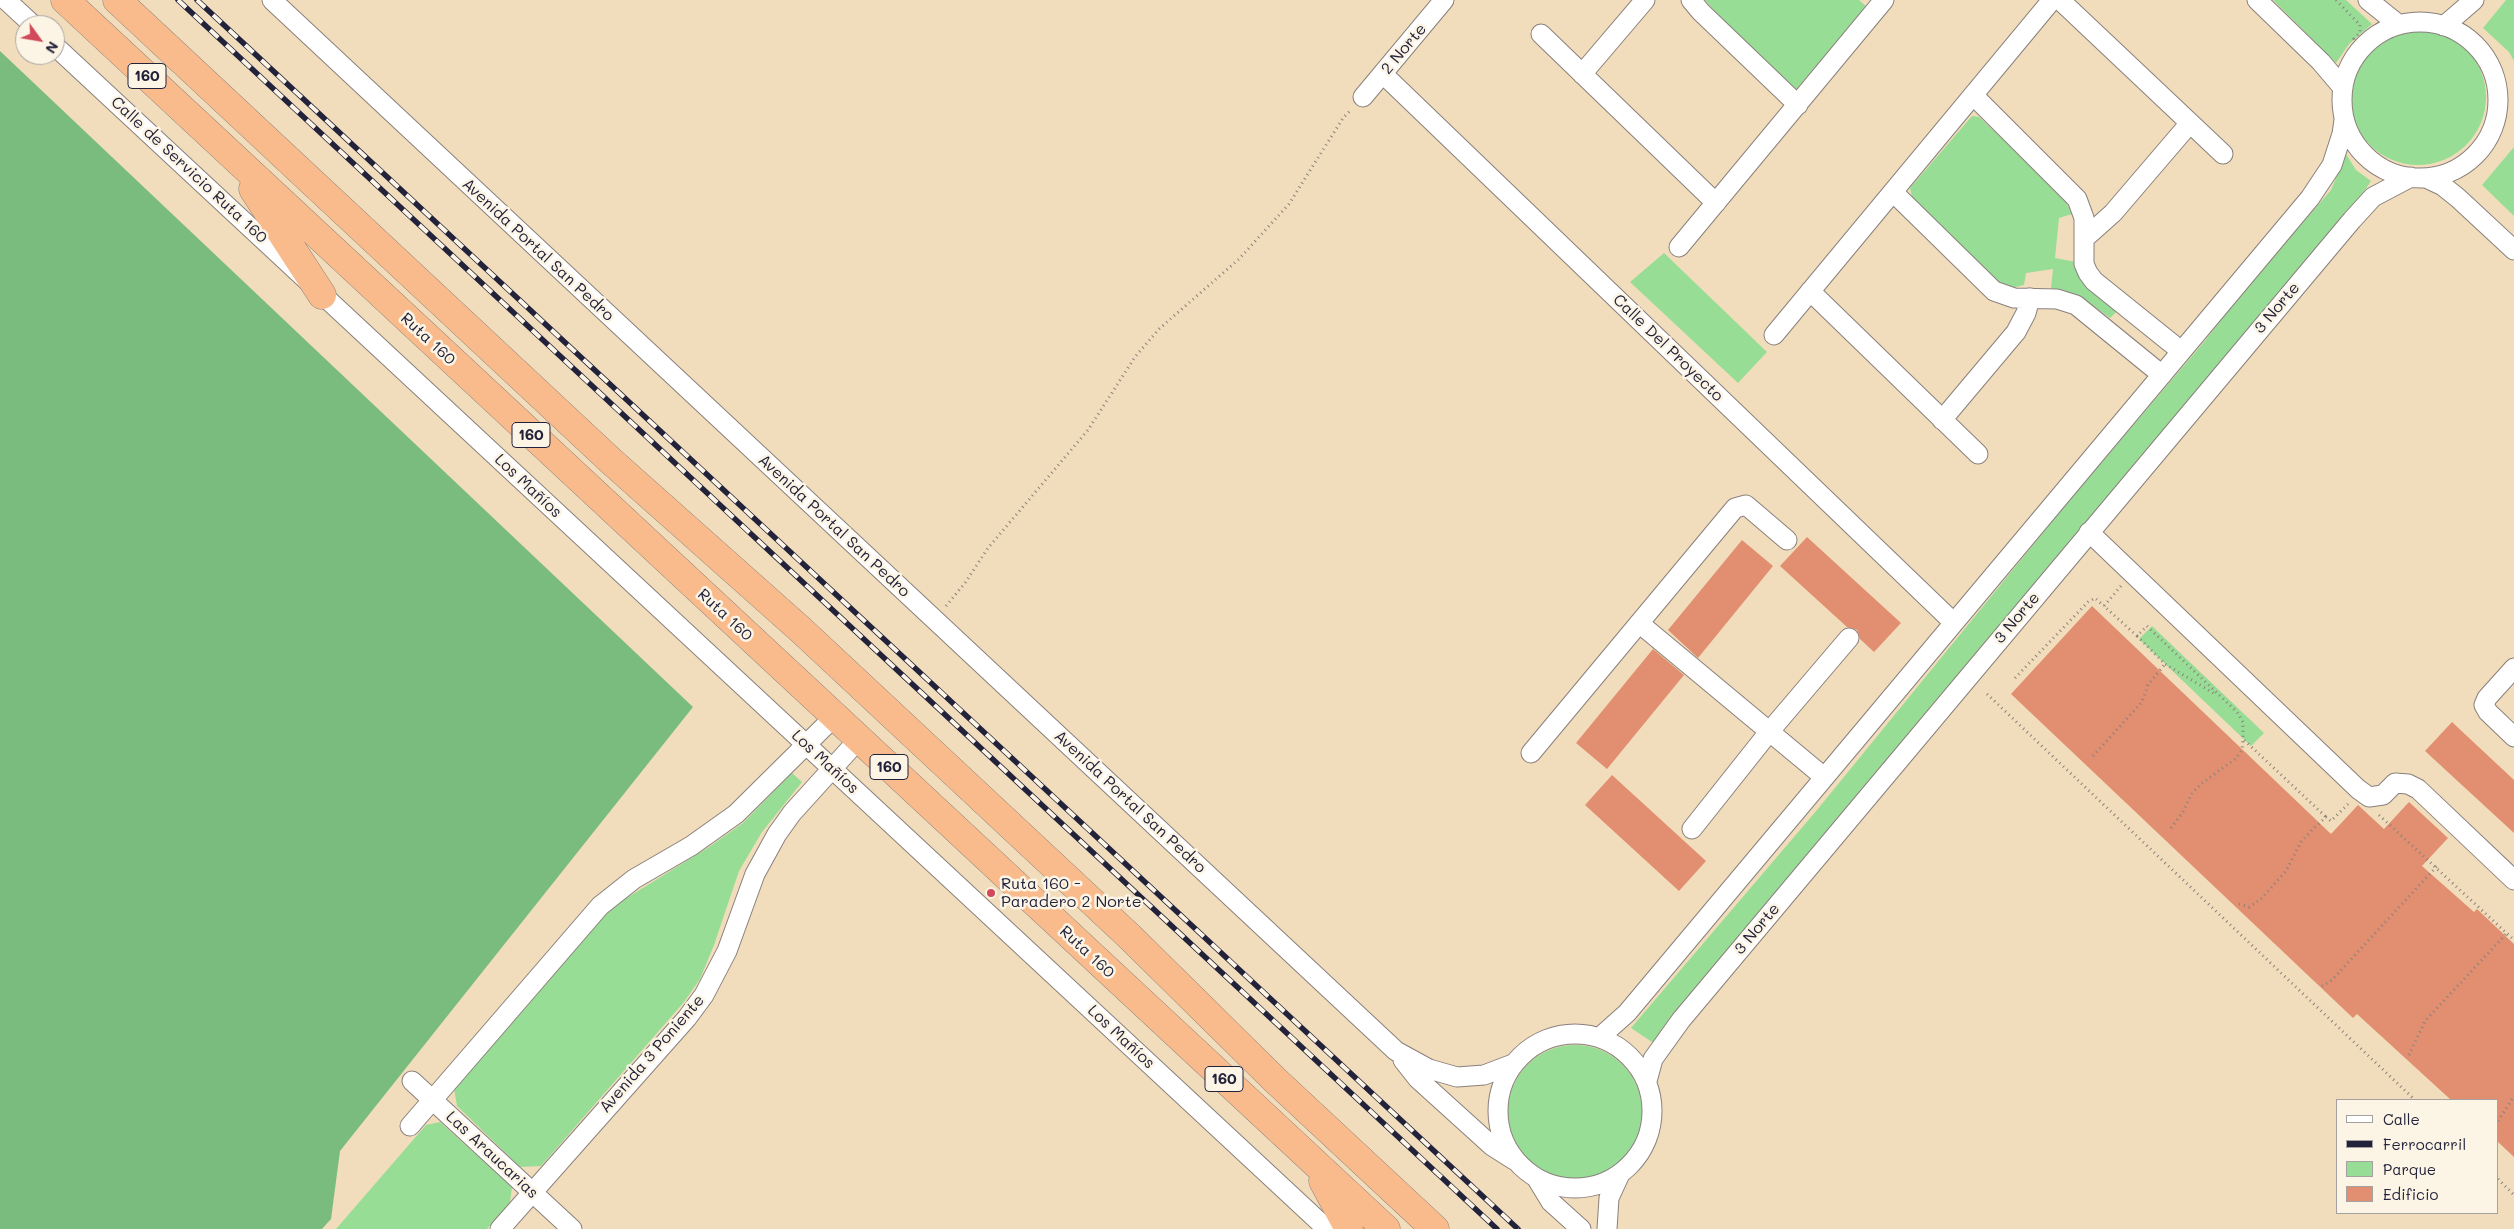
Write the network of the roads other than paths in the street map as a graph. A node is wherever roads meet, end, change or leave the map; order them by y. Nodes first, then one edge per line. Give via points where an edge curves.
1 (6, 0) edge
2 (64, 0) edge
3 (117, 0) edge
4 (272, 0) edge
5 (1444, 0) edge
6 (1646, 0) edge
7 (1691, 0) edge
8 (2052, 0) edge
9 (2060, 0) edge
10 (2257, 0) edge
11 (2368, 0) edge
12 (2474, 0) edge
13 (1877, 2) edge
14 (22, 15) edge
15 (2400, 25) junction
16 (2444, 26) junction
17 (1540, 34) dead end
18 (65, 55) edge
19 (1383, 74) junction
20 (1582, 74) junction
21 (2343, 88) junction
22 (1973, 95) junction
23 (1363, 97) dead end
24 (1798, 105) junction
25 (2344, 120) junction
26 (2190, 123) junction
27 (229, 153) junction
28 (2223, 154) dead end
29 (2418, 178) junction
30 (1893, 192) junction
31 (1716, 203) junction
32 (2085, 238) junction
33 (1679, 247) dead end
34 (2514, 250) edge
35 (1810, 291) junction
36 (322, 295) junction
37 (2030, 298) junction
38 (1774, 335) dead end
39 (2182, 351) junction
40 (2162, 375) junction
41 (1942, 420) junction
42 (1978, 454) dead end
43 (2089, 532) junction
44 (1787, 540) dead end
45 (1953, 622) junction
46 (1639, 623) junction
47 (1849, 638) dead end
48 (2514, 668) edge
49 (873, 698) junction
50 (834, 717) junction
51 (1769, 732) junction
52 (2514, 737) edge
53 (860, 739) junction
54 (805, 744) junction
55 (1531, 753) dead end
56 (832, 769) junction
57 (1824, 777) junction
58 (1692, 829) dead end
59 (2514, 880) edge
60 (1600, 1037) junction
61 (1396, 1051) junction
62 (1513, 1064) junction
63 (412, 1081) dead end
64 (1647, 1081) junction
65 (432, 1099) junction
66 (410, 1126) dead end
67 (1312, 1160) junction
68 (1515, 1161) junction
69 (1620, 1174) junction
70 (1537, 1179) junction
71 (531, 1192) junction
72 (500, 1229) edge
73 (572, 1229) edge
74 (1327, 1229) edge
75 (1349, 1229) edge
76 (1386, 1229) edge
77 (1435, 1229) edge
78 (1581, 1229) edge
79 (1607, 1229) edge

1 - 14 street
2 - 27 highway, Ruta 160 / 160
3 - 49 highway, 160 via 611,461
4 - 61 street, Avenida Portal San Pedro
5 - 19 street, 2 Norte
6 - 20 street
7 - 24 street
8 - 22 street
9 - 26 street
10 - 21 street
11 - 15 street
12 - 16 street
13 - 24 street
15 - 16 street via 2422,22
15 - 21 street via 2376,36 2363,47 2351,64
16 - 29 street via 2467,38 2485,57 2497,90 2497,108 2486,141 2475,155 2445,174
17 - 20 street
18 - 36 street, Calle de Servicio Ruta 160
19 - 23 street, 2 Norte
19 - 45 street, Calle Del Proyecto
20 - 31 street
21 - 25 street
22 - 30 street
22 - 32 street via 2071,191 2082,209
24 - 31 street
25 - 29 street via 2355,144 2364,154 2385,170
25 - 39 street via 2338,150 2322,183
26 - 28 street
26 - 32 street via 2114,213
27 - 36 highway
27 - 50 highway, Ruta 160 / 160
29 - 34 street via 2443,186
29 - 43 street, 3 Norte via 2380,192 2362,208
30 - 35 street
30 - 37 street via 1994,291 2008,297
31 - 33 street
32 - 39 street via 2084,264 2094,281
35 - 38 street
35 - 41 street
36 - 54 street, Los Mañíos
37 - 40 street via 2058,299 2076,305
37 - 41 street via 2016,332
39 - 40 street
40 - 45 street
41 - 42 street
43 - 59 street via 2359,792 2369,797 2383,795 2395,784 2408,784 2418,789
43 - 64 street, 3 Norte via 1681,1020 1653,1059
44 - 46 street via 1746,505 1738,505
45 - 57 street
46 - 51 street
46 - 55 street
47 - 51 street
48 - 52 street via 2484,705
49 - 50 highway via 851,705
49 - 53 highway
49 - 77 highway, 160 via 1130,937 1275,1080
50 - 53 highway, Ruta 160 / 160
50 - 54 street
51 - 57 street
51 - 58 street
53 - 56 street, Avenida 3 Poniente
53 - 67 highway, Ruta 160 / 160
54 - 56 street, Los Mañíos
54 - 65 street via 736,814 691,846 634,879 600,906
56 - 71 street, Avenida 3 Poniente via 792,814 764,856 747,893 727,952 704,995
56 - 74 street, Los Mañíos
57 - 60 street via 1626,1013
60 - 62 street, 3 Norte via 1584,1033 1552,1037 1524,1052
60 - 64 street, 3 Norte via 1628,1054
61 - 62 street, Avenida Portal San Pedro via 1429,1069 1457,1077 1484,1076
61 - 68 street, Avenida Portal San Pedro via 1418,1079 1492,1146
62 - 68 street, 3 Norte via 1504,1079 1497,1113 1500,1130
63 - 65 street, Las Araucarias
64 - 69 street, 3 Norte via 1652,1106 1650,1132 1638,1155
65 - 66 street
65 - 71 street, Las Araucarias
67 - 75 highway
67 - 76 highway, Ruta 160 / 160
68 - 70 street, 3 Norte
69 - 70 street, 3 Norte via 1594,1186 1579,1188 1550,1185
69 - 79 street via 1607,1206
70 - 78 street via 1552,1202
71 - 72 street, Avenida 3 Poniente
71 - 73 street, Las Araucarias

